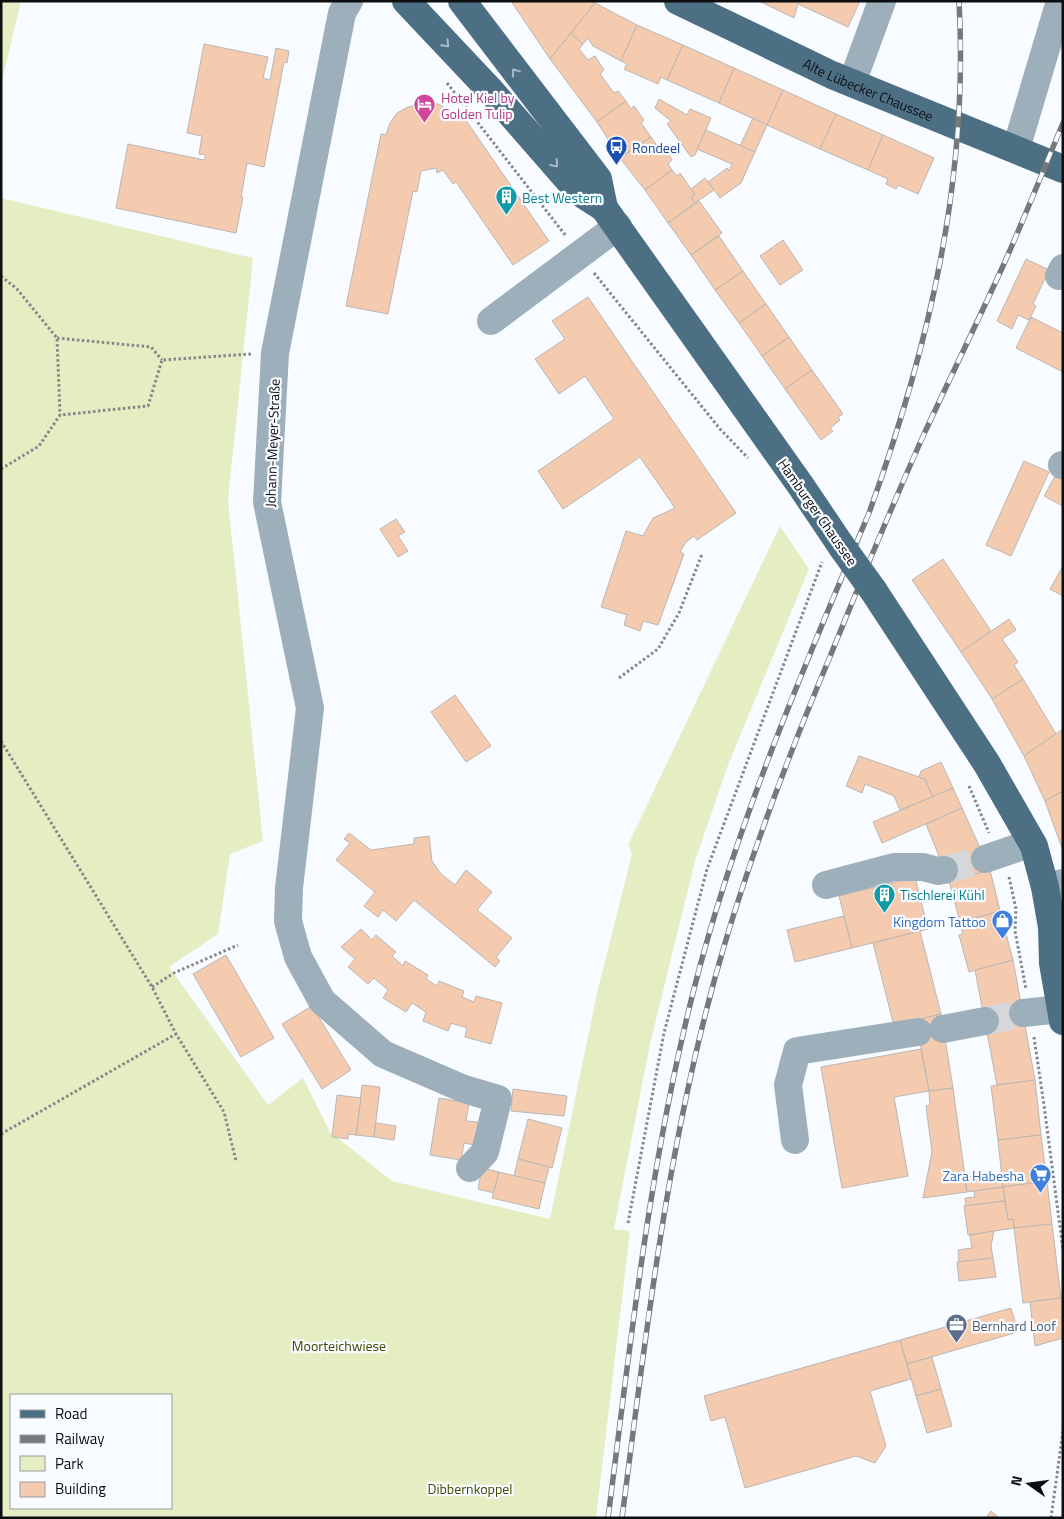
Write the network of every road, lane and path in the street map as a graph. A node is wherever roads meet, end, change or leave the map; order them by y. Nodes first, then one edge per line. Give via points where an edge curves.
1 (348, 1) edge
2 (406, 1) edge
3 (462, 1) edge
4 (678, 1) edge
5 (882, 1) edge
6 (1060, 1) edge
7 (852, 83) junction
8 (1016, 149) junction
9 (1063, 169) edge
10 (611, 217) junction
11 (1, 276) edge
12 (490, 321) dead end
13 (57, 338) junction
14 (275, 353) junction
15 (162, 360) junction
16 (60, 415) junction
17 (1, 469) edge
18 (833, 552) junction
19 (702, 554) dead end
20 (619, 678) dead end
21 (1, 741) edge
22 (968, 784) dead end
23 (1006, 846) junction
24 (944, 870) tunnel mouth
25 (826, 885) dead end
26 (1054, 885) edge
27 (238, 945) dead end
28 (1053, 963) junction
29 (152, 987) junction
30 (1026, 1013) junction
31 (1062, 1015) edge
32 (985, 1021) tunnel mouth
33 (176, 1034) junction
34 (1, 1134) edge
35 (795, 1140) dead end
36 (236, 1161) dead end
37 (470, 1168) dead end
38 (628, 1223) dead end
39 (1063, 1250) edge
40 (1063, 1430) edge
41 (1051, 1518) edge

1 - 14 street, Johann-Meyer-Straße via 342,14
2 -> 10 main road, Hamburger Chaussee via 579,192
10 -> 3 main road, Hamburger Chaussee via 598,179
4 - 7 main road, Alte Lübecker Chaussee
5 - 7 street
6 - 8 street
7 - 8 main road, Alte Lübecker Chaussee
8 - 9 main road, Alte Lübecker Chaussee
10 - 12 street
10 - 18 main road, Hamburger Chaussee via 801,486
11 - 13 path via 17,289
13 - 15 path via 151,347
13 - 16 path
14 - 15 path
14 - 37 street, Johann-Meyer-Straße via 267,502 310,708 288,921 298,957 322,1001 383,1054 464,1089 498,1099 485,1152
15 - 16 path via 148,406
16 - 17 path via 39,446
18 - 23 main road, Hamburger Chaussee, bridge via 873,590 987,764
18 - 38 path via 708,869 664,1033
19 - 20 path via 679,613 658,649
21 - 29 path
22 - 23 path
23 - 26 main road, Hamburger Chaussee via 1034,846
23 - 28 main road, Hamburger Chaussee via 1037,936
23 - 30 path
24 - 25 street via 894,867
26 - 28 main road, Hamburger Chaussee
27 - 29 path via 174,973
28 - 31 main road, Hamburger Chaussee
29 - 33 path
30 - 31 street
30 - 39 path via 1044,1105
32 - 35 street via 797,1051 788,1085
33 - 34 path
33 - 36 path via 224,1112
40 - 41 path

